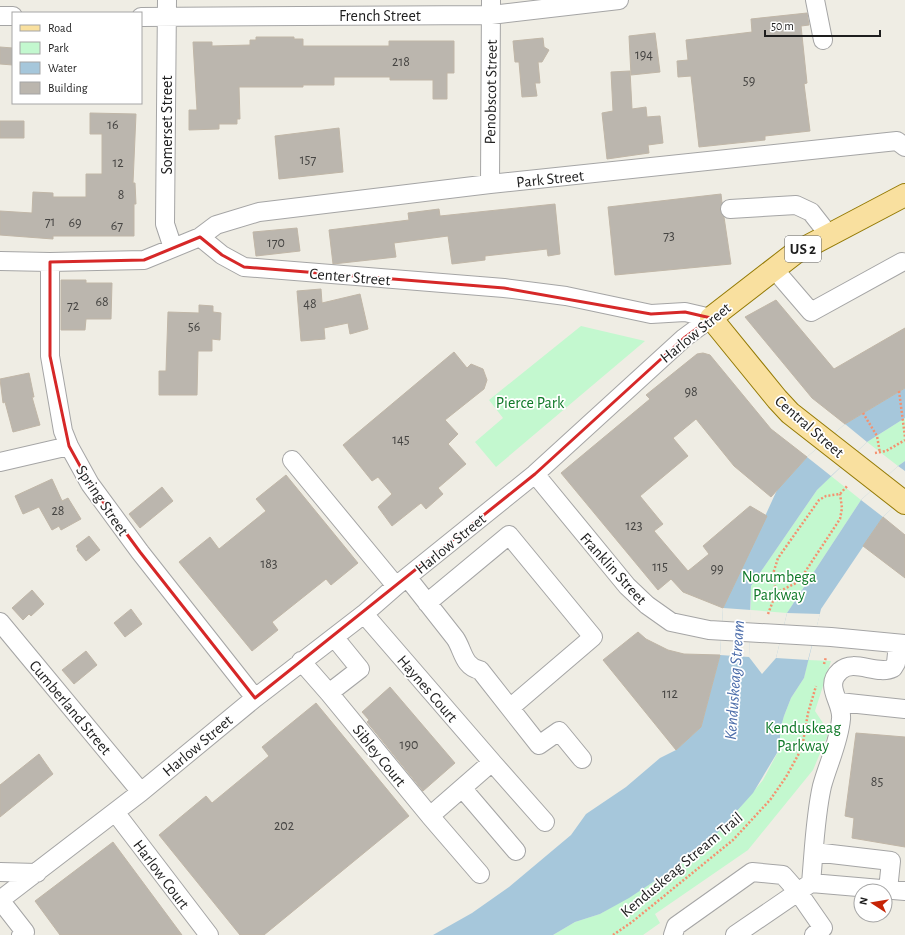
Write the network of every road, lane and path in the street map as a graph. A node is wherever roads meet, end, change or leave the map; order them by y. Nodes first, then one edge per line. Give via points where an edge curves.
1 (619, 0) edge
2 (815, 0) edge
3 (576, 2) edge
4 (491, 7) edge
5 (167, 8) edge
6 (0, 16) edge
7 (12, 16) edge
8 (142, 17) edge
9 (823, 40) dead end
10 (905, 147) edge
11 (490, 184) junction
12 (905, 195) edge
13 (730, 209) dead end
14 (830, 235) junction
15 (200, 237) junction
16 (173, 248) junction
17 (0, 261) edge
18 (50, 262) junction
19 (902, 262) dead end
20 (774, 269) junction
21 (711, 318) junction
22 (899, 391) dead end
23 (863, 413) dead end
24 (905, 438) edge
25 (69, 446) junction
26 (875, 453) dead end
27 (880, 453) junction
28 (292, 460) dead end
29 (0, 462) edge
30 (535, 474) junction
31 (848, 485) dead end
32 (840, 494) junction
33 (903, 502) edge
34 (401, 582) junction
35 (776, 593) junction
36 (427, 603) junction
37 (364, 614) junction
38 (768, 614) dead end
39 (0, 622) edge
40 (334, 637) junction
41 (902, 644) edge
42 (826, 657) dead end
43 (302, 661) junction
44 (822, 670) dead end
45 (817, 683) dead end
46 (330, 693) junction
47 (255, 698) junction
48 (839, 702) junction
49 (510, 708) junction
50 (905, 709) edge
51 (582, 759) dead end
52 (492, 762) junction
53 (463, 789) junction
54 (141, 792) junction
55 (115, 812) junction
56 (430, 816) junction
57 (545, 822) dead end
58 (516, 851) dead end
59 (814, 852) junction
60 (0, 872) edge
61 (37, 873) junction
62 (480, 874) dead end
63 (804, 887) junction
64 (896, 890) edge
65 (0, 900) edge
66 (21, 935) edge
67 (208, 935) edge
68 (613, 935) edge
69 (673, 935) edge
70 (735, 935) edge
71 (814, 935) edge

1 - 3 street, French Street
2 - 9 street
3 - 4 street, French Street
4 - 5 street, French Street
4 - 11 street, Penobscot Street
5 - 8 street, French Street
5 - 16 street, Somerset Street via 165,224
6 - 7 street
10 - 11 street, Park Street via 897,141
11 - 15 street, Park Street via 259,212 216,224
12 - 14 main road, Harlow Street / US 2
13 - 14 street via 796,205 811,212
14 - 20 main road, Harlow Street / US 2 via 795,253
15 - 16 street
15 - 21 street, Center Street via 222,255 244,267 504,288 566,296 651,314 685,312
16 - 18 street via 144,260
17 - 18 street
18 - 25 street, Spring Street via 50,356 63,431
19 - 20 street via 811,312
20 - 21 main road, Harlow Street / US 2
21 - 30 street, Harlow Street via 684,338
21 - 33 main road, Central Street via 783,407
22 - 24 path
23 - 27 path via 877,436
24 - 27 path
25 - 29 street
25 - 47 street, Spring Street via 90,484 140,552
26 - 27 path
28 - 34 street
30 - 34 street, Harlow Street
30 - 41 street, Franklin Street via 627,586 646,605 672,622 700,629
31 - 32 path
32 - 35 path via 840,519 803,575 796,583
32 - 35 path via 819,500 778,558 773,574
34 - 36 street
34 - 37 street, Harlow Street
35 - 38 path
36 - 49 street via 461,646 468,647 480,663 480,670
36 - 49 street via 509,535 593,637
37 - 40 street, Harlow Street
37 - 52 street, Haynes Court
39 - 54 street, Cumberland Street
40 - 43 street, Harlow Street
40 - 46 street via 360,669
41 - 48 street via 893,668 887,670 850,667 840,671 833,689
42 - 44 path
43 - 46 street, Sibley Court
43 - 47 street, Harlow Street
45 - 68 path, Kenduskeag Stream Trail via 808,713 802,748 770,800 733,840
46 - 56 street, Sibley Court
47 - 54 street, Harlow Street
48 - 50 street
48 - 59 street via 841,720 822,787
49 - 51 street via 539,745 559,731
52 - 53 street
52 - 57 street, Haynes Court
53 - 56 street
53 - 58 street
54 - 55 street, Harlow Street
55 - 61 street, Harlow Street
55 - 67 street, Harlow Court
56 - 62 street, Sibley Court
59 - 63 street
59 - 64 street via 891,861
60 - 61 street
61 - 65 street, Harlow Street
63 - 64 street
63 - 69 street via 782,875 752,872 676,926
63 - 70 street
63 - 71 street via 823,928
65 - 66 street via 24,932

